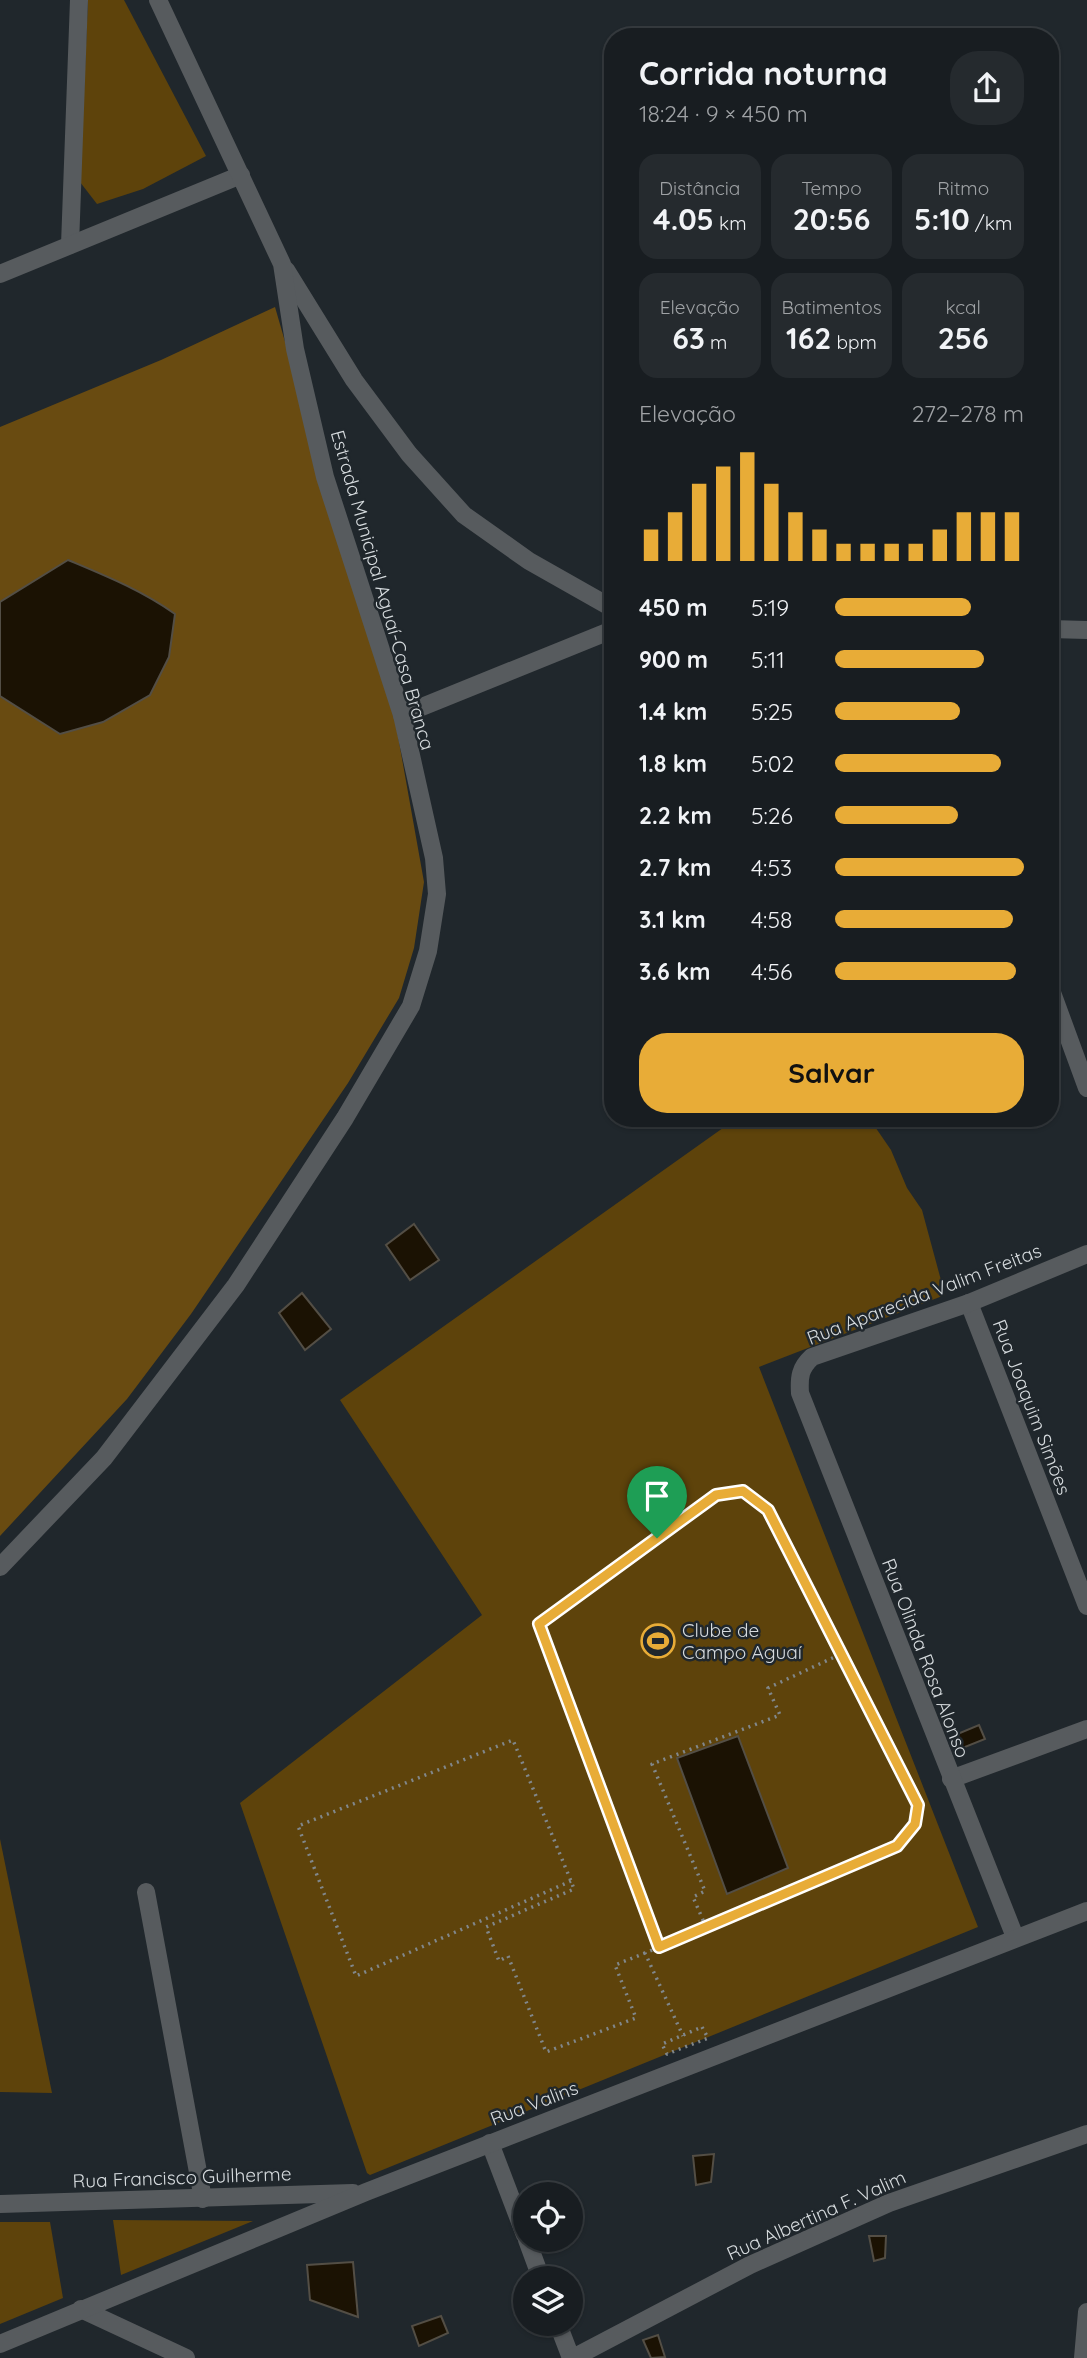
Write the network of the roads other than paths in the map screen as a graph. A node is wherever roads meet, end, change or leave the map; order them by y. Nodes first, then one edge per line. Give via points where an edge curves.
1 (79, 0) edge
2 (158, 0) edge
3 (241, 175) junction
4 (70, 245) junction
5 (282, 264) junction
6 (0, 274) edge
7 (604, 603) edge
8 (1059, 629) edge
9 (1087, 630) edge
10 (604, 633) edge
11 (401, 715) junction
12 (1059, 1012) edge
13 (1087, 1088) edge
14 (1087, 1254) edge
15 (969, 1303) junction
16 (800, 1393) joint
17 (0, 1567) edge
18 (1087, 1606) edge
19 (1087, 1729) edge
20 (951, 1779) junction
21 (146, 1892) dead end
22 (1087, 1911) edge
23 (1015, 1937) junction
24 (1087, 2134) edge
25 (490, 2143) junction
26 (366, 2192) junction
27 (203, 2199) junction
28 (513, 2203) edge
29 (0, 2204) edge
30 (81, 2309) junction
31 (1087, 2312) edge
32 (563, 2336) edge
33 (0, 2344) edge
34 (186, 2358) edge
35 (572, 2358) edge
36 (1083, 2358) edge

1 - 4 street
2 - 3 street, Estrada Municipal Aguaí-Casa Branca
3 - 4 street
3 - 5 street, Estrada Municipal Aguaí-Casa Branca
4 - 6 street
5 - 7 street via 355,380 409,454 464,514 529,561
5 - 11 street, Estrada Municipal Aguaí-Casa Branca via 295,349 325,477
8 - 9 street
10 - 11 street
11 - 17 street, Estrada Municipal Aguaí-Casa Branca via 434,858 437,894 428,951 411,1006 345,1118 236,1285 104,1458
12 - 13 street
14 - 15 street, Rua Aparecida Valim Freitas
15 - 16 street, Rua Aparecida Valim Freitas via 812,1357 800,1374
15 - 18 street, Rua Joaquim Simões
16 - 20 street, Rua Olinda Rosa Alonso
19 - 20 street
20 - 23 street, Rua Olinda Rosa Alonso
21 - 27 street
22 - 23 street, Rua Valins
23 - 25 street, Rua Valins
24 - 35 street, Rua Albertina F. Valim via 889,2203 750,2264
25 - 26 street, Rua Valins
25 - 28 street
26 - 27 street, Rua Francisco Guilherme
26 - 30 street, Rua Valins
27 - 29 street, Rua Francisco Guilherme
30 - 33 street, Rua Valins
30 - 34 street
31 - 36 street
32 - 35 street

